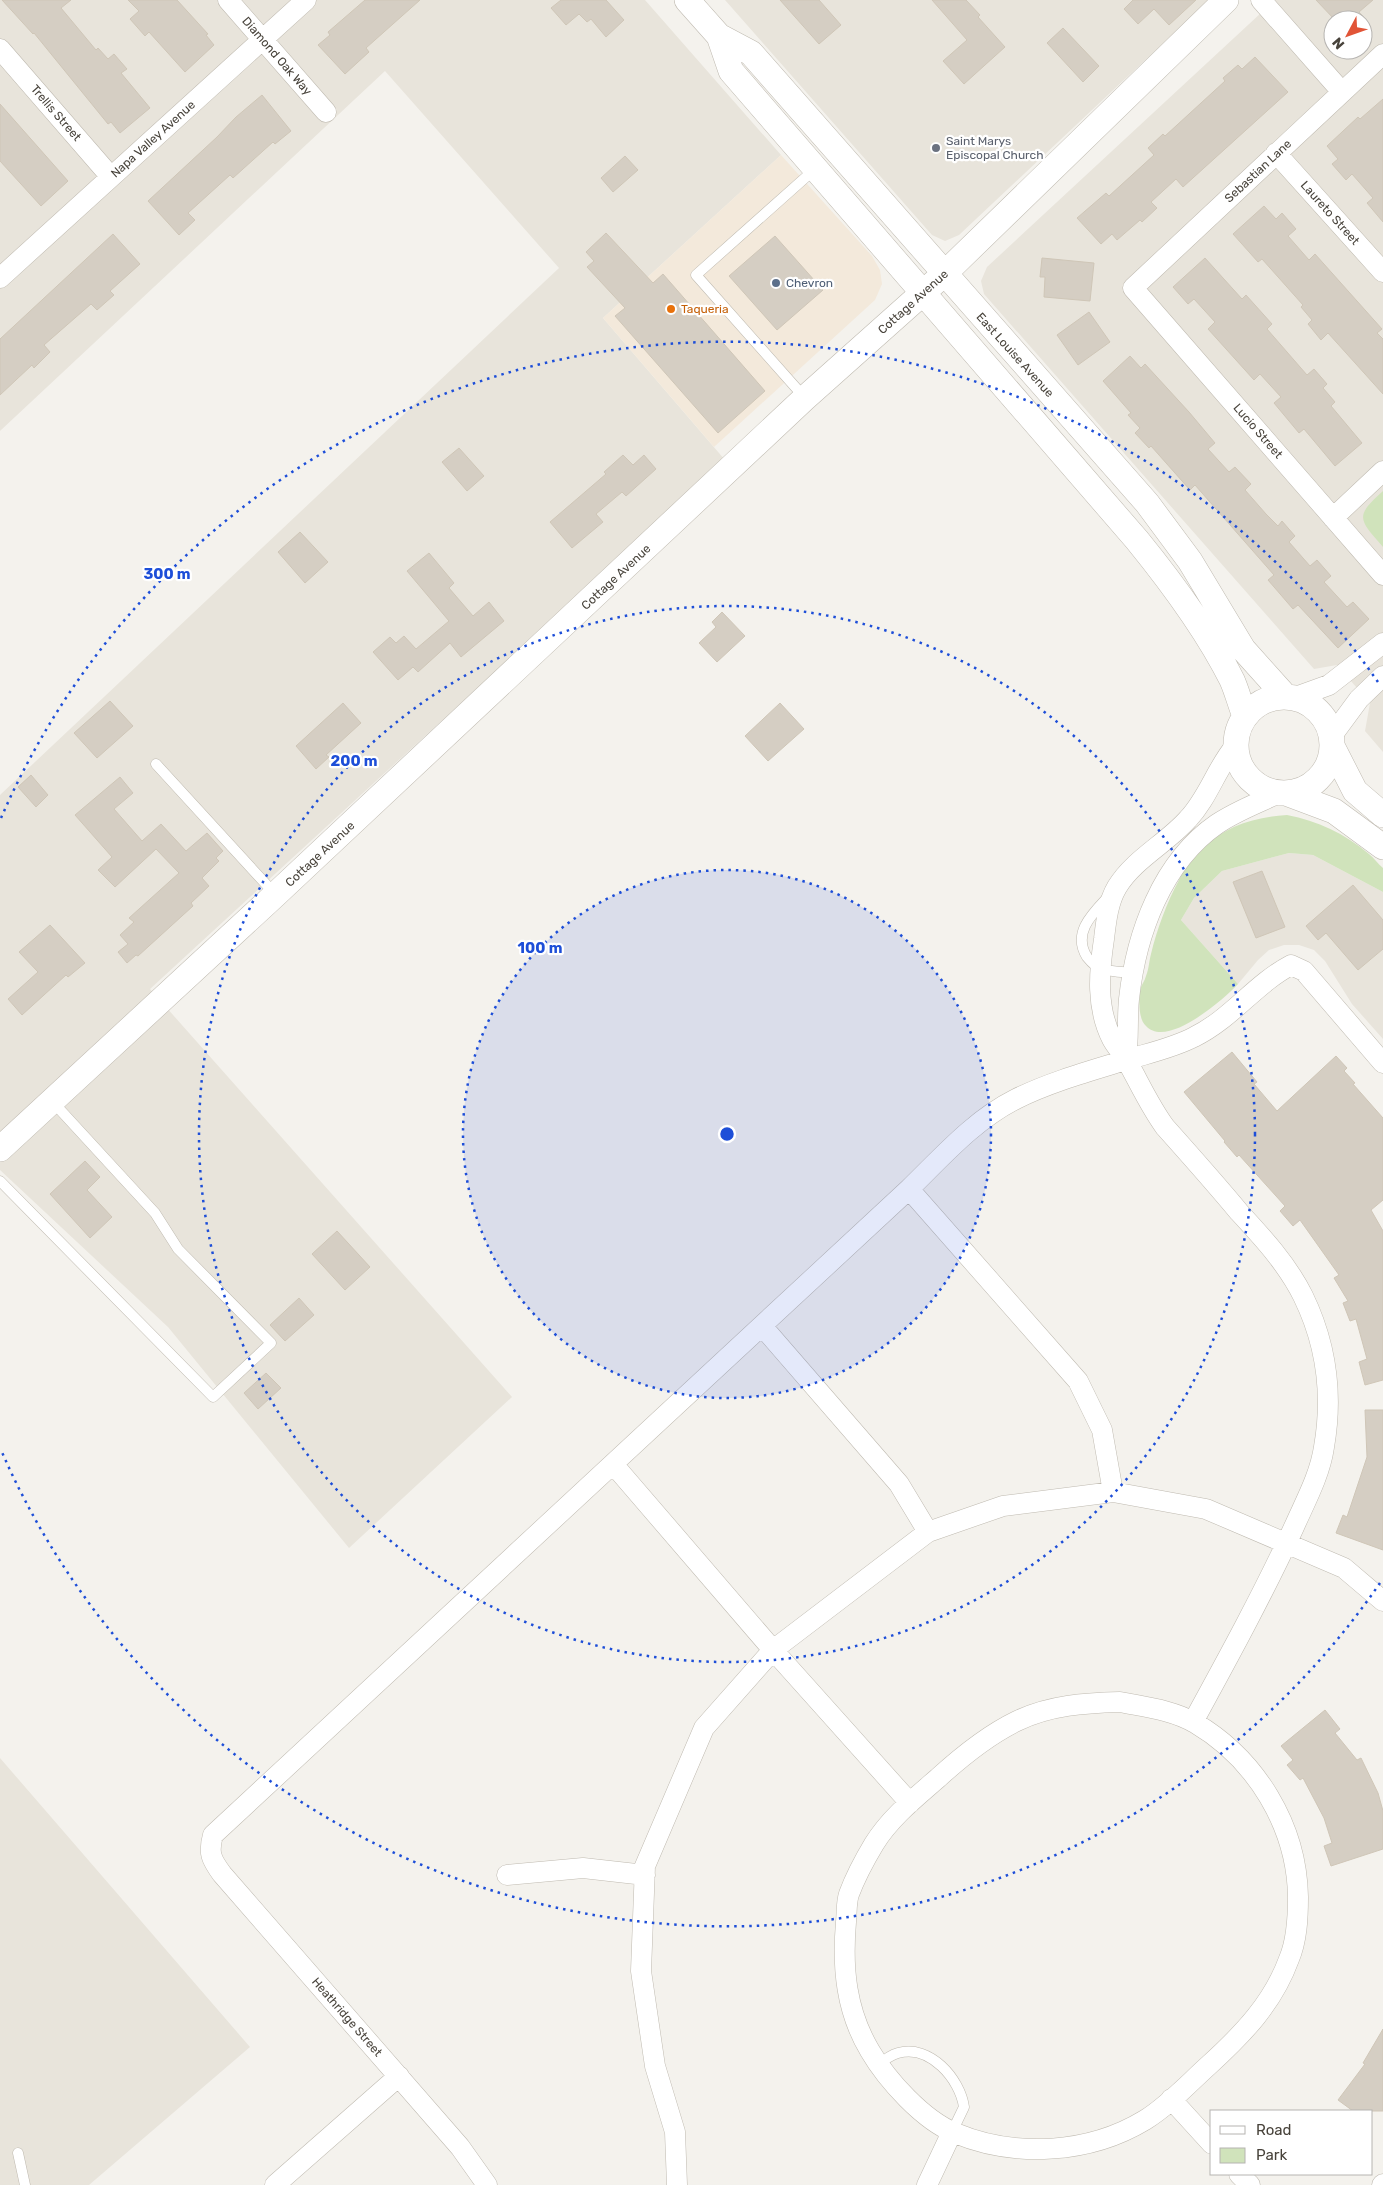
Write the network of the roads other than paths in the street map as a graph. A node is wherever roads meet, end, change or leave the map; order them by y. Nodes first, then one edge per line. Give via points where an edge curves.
1 (228, 0) edge
2 (306, 0) edge
3 (686, 0) edge
4 (1226, 0) edge
5 (1261, 0) edge
6 (719, 36) junction
7 (262, 40) junction
8 (0, 49) edge
9 (1383, 54) edge
10 (1342, 92) junction
11 (326, 112) dead end
12 (1276, 153) junction
13 (816, 168) junction
14 (112, 177) junction
15 (1383, 272) edge
16 (944, 274) junction
17 (0, 278) edge
18 (1133, 288) joint
19 (923, 293) junction
20 (806, 398) junction
21 (1383, 471) edge
22 (1333, 518) junction
23 (1383, 575) edge
24 (1383, 643) edge
25 (1383, 676) edge
26 (1290, 697) junction
27 (1245, 716) junction
28 (1331, 741) junction
29 (1235, 746) junction
30 (156, 764) dead end
31 (1282, 793) junction
32 (1383, 815) edge
33 (1383, 847) edge
34 (276, 895) junction
35 (1100, 969) junction
36 (1133, 973) junction
37 (1126, 1060) junction
38 (1383, 1063) edge
39 (52, 1101) junction
40 (0, 1149) edge
41 (0, 1181) edge
42 (910, 1189) junction
43 (762, 1326) junction
44 (613, 1464) junction
45 (1113, 1492) junction
46 (928, 1532) junction
47 (1287, 1542) junction
48 (1383, 1601) edge
49 (773, 1650) junction
50 (1193, 1722) junction
51 (910, 1803) junction
52 (508, 1875) dead end
53 (645, 1875) junction
54 (878, 2065) junction
55 (399, 2076) junction
56 (1171, 2100) junction
57 (952, 2132) junction
58 (1210, 2142) edge
59 (18, 2153) dead end
60 (1240, 2175) edge
61 (25, 2185) edge
62 (275, 2185) edge
63 (486, 2185) edge
64 (677, 2185) edge
65 (927, 2185) edge
66 (1250, 2185) edge

1 - 7 street, Diamond Oak Way
2 - 7 street, Napa Valley Avenue
3 - 6 street, East Louise Avenue
4 - 16 street, Cottage Avenue
5 - 10 street
6 - 13 street, East Louise Avenue via 731,71
6 - 16 street, East Louise Avenue via 751,53
7 - 11 street, Diamond Oak Way
7 - 14 street, Napa Valley Avenue
8 - 14 street, Trellis Street
9 - 10 street, Sebastian Lane
10 - 12 street, Sebastian Lane
12 - 15 street, Laureto Street
12 - 18 street, Sebastian Lane
13 - 19 street, East Louise Avenue
13 - 20 lane via 696,274
14 - 17 street, Napa Valley Avenue
16 - 19 street, Cottage Avenue
16 - 26 street, East Louise Avenue via 1147,503 1190,561 1243,649
18 - 22 street, Lucio Street
19 - 20 street, Cottage Avenue
19 - 27 street, East Louise Avenue via 1163,572 1216,651
20 - 34 street, Cottage Avenue
21 - 22 street
22 - 23 street, Lucio Street
24 - 26 street via 1329,685
25 - 28 street via 1359,699
26 - 27 street via 1270,698
26 - 28 street, East Louise Avenue via 1318,712 1327,723
27 - 29 street via 1237,730
28 - 31 street via 1330,759 1315,782 1302,790
28 - 32 street, East Louise Avenue via 1355,791
29 - 31 street via 1238,760 1253,782 1265,790
29 - 35 street via 1189,819 1117,887 1106,917
30 - 34 lane
31 - 33 street via 1334,811
31 - 36 street via 1218,823 1180,858 1170,872 1148,921
34 - 39 street, Cottage Avenue
35 - 36 lane
35 - 37 street via 1103,1017 1112,1040
36 - 37 street
37 - 38 street via 1195,1037 1214,1026 1269,979 1291,966 1304,972
37 - 42 street via 1014,1100 973,1128
37 - 47 street via 1149,1106 1165,1127 1290,1274 1314,1322 1326,1367 1326,1432 1316,1477
39 - 40 street, Cottage Avenue
39 - 41 lane via 155,1213 178,1249 271,1343 213,1397
42 - 43 street
42 - 45 street via 1078,1381 1102,1430
43 - 44 street
43 - 46 street via 899,1484
44 - 49 street
44 - 55 street, Heathridge Street via 213,1835 209,1849 222,1874
45 - 46 street via 1003,1506
45 - 47 street via 1206,1509
46 - 49 street
47 - 48 street via 1344,1568
47 - 50 street
49 - 51 street
49 - 53 street via 704,1728 645,1866
50 - 51 street via 1120,1702 1078,1703 1048,1710 1018,1720 985,1740
50 - 56 street via 1246,1765 1270,1798 1288,1836 1298,1874 1298,1919 1291,1956 1278,1986 1255,2021
51 - 54 street via 875,1843 848,1896 843,1953 845,1982 852,2013
52 - 53 street via 583,1868
53 - 64 street via 641,1971 654,2066 675,2132
54 - 57 street via 909,2100
54 - 57 lane via 898,2053 908,2052 935,2061 948,2072 963,2097 964,2107
55 - 62 street
55 - 63 street, Heathridge Street via 460,2146
56 - 57 street via 1120,2132 1066,2148 1008,2147
56 - 58 street
57 - 65 street
59 - 61 lane
60 - 66 street

